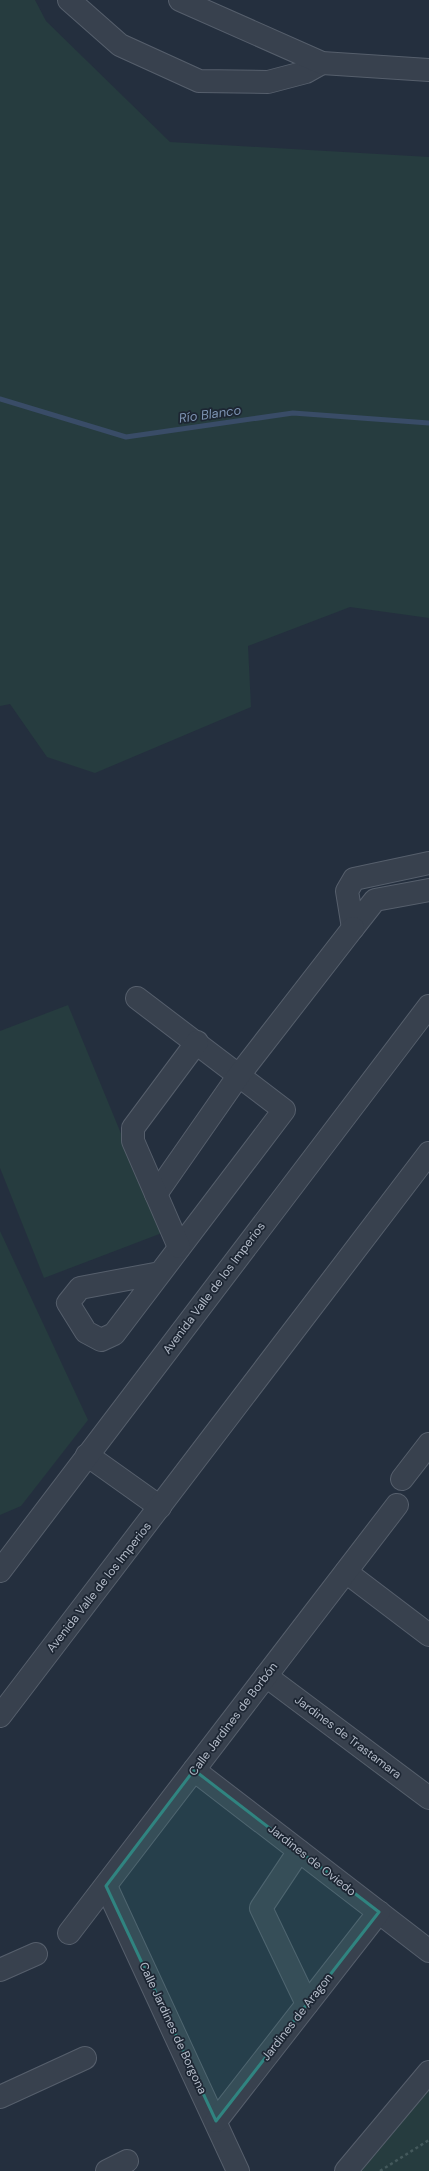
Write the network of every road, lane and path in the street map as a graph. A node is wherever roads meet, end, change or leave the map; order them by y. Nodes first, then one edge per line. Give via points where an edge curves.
1 (69, 0) edge
2 (186, 2) edge
3 (322, 62) junction
4 (429, 70) edge
5 (429, 863) edge
6 (429, 890) edge
7 (353, 928) junction
8 (137, 998) dead end
9 (429, 1006) edge
10 (197, 1042) junction
11 (239, 1074) junction
12 (429, 1153) edge
13 (156, 1194) junction
14 (179, 1248) junction
15 (160, 1273) dead end
16 (429, 1444) edge
17 (87, 1455) junction
18 (402, 1480) dead end
19 (397, 1505) dead end
20 (160, 1507) junction
21 (0, 1571) edge
22 (346, 1572) junction
23 (429, 1636) edge
24 (266, 1676) junction
25 (0, 1716) edge
26 (194, 1770) junction
27 (429, 1798) edge
28 (299, 1850) junction
29 (106, 1886) junction
30 (379, 1912) junction
31 (69, 1933) dead end
32 (429, 1951) edge
33 (36, 1954) dead end
34 (0, 1970) edge
35 (306, 2004) junction
36 (85, 2058) dead end
37 (429, 2072) edge
38 (0, 2097) edge
39 (216, 2121) junction
40 (429, 2140) edge
41 (127, 2161) dead end
42 (107, 2171) edge
43 (238, 2171) edge
44 (346, 2171) edge
45 (380, 2171) edge

1 - 3 street via 120,45 199,82 268,82 306,72
2 - 3 street
3 - 4 street
5 - 7 street via 354,879 347,891
6 - 7 street via 375,900
7 - 11 street
8 - 10 street
9 - 17 street, Avenida Valle de los Imperios
10 - 11 street
10 - 13 street via 133,1128 133,1141
11 - 13 street
11 - 14 street via 284,1110
12 - 20 street, Avenida Valle de los Imperios
13 - 14 street
14 - 15 street
16 - 18 street
17 - 20 street
17 - 21 street, Avenida Valle de los Imperios
19 - 22 street, Calle Jardines de Borbón
20 - 25 street, Avenida Valle de los Imperios
22 - 23 street
22 - 24 street, Calle Jardines de Borbón
24 - 26 street, Calle Jardines de Borbón
24 - 27 street, Jardines de Trastamara
26 - 28 street, Jardines de Oviedo
26 - 29 street, Calle Jardines de Borbón
28 - 30 street, Jardines de Oviedo
28 - 35 street via 261,1908
29 - 31 street, Calle Jardines de Borbón
29 - 39 street, Calle Jardines de Borgona
30 - 32 street, Jardines de Oviedo
30 - 35 street, Jardines de Aragon
33 - 34 street
35 - 39 street, Jardines de Aragon
36 - 38 street
37 - 44 street
39 - 43 street, Calle Jardines de Borgona
40 - 45 path
41 - 42 street

